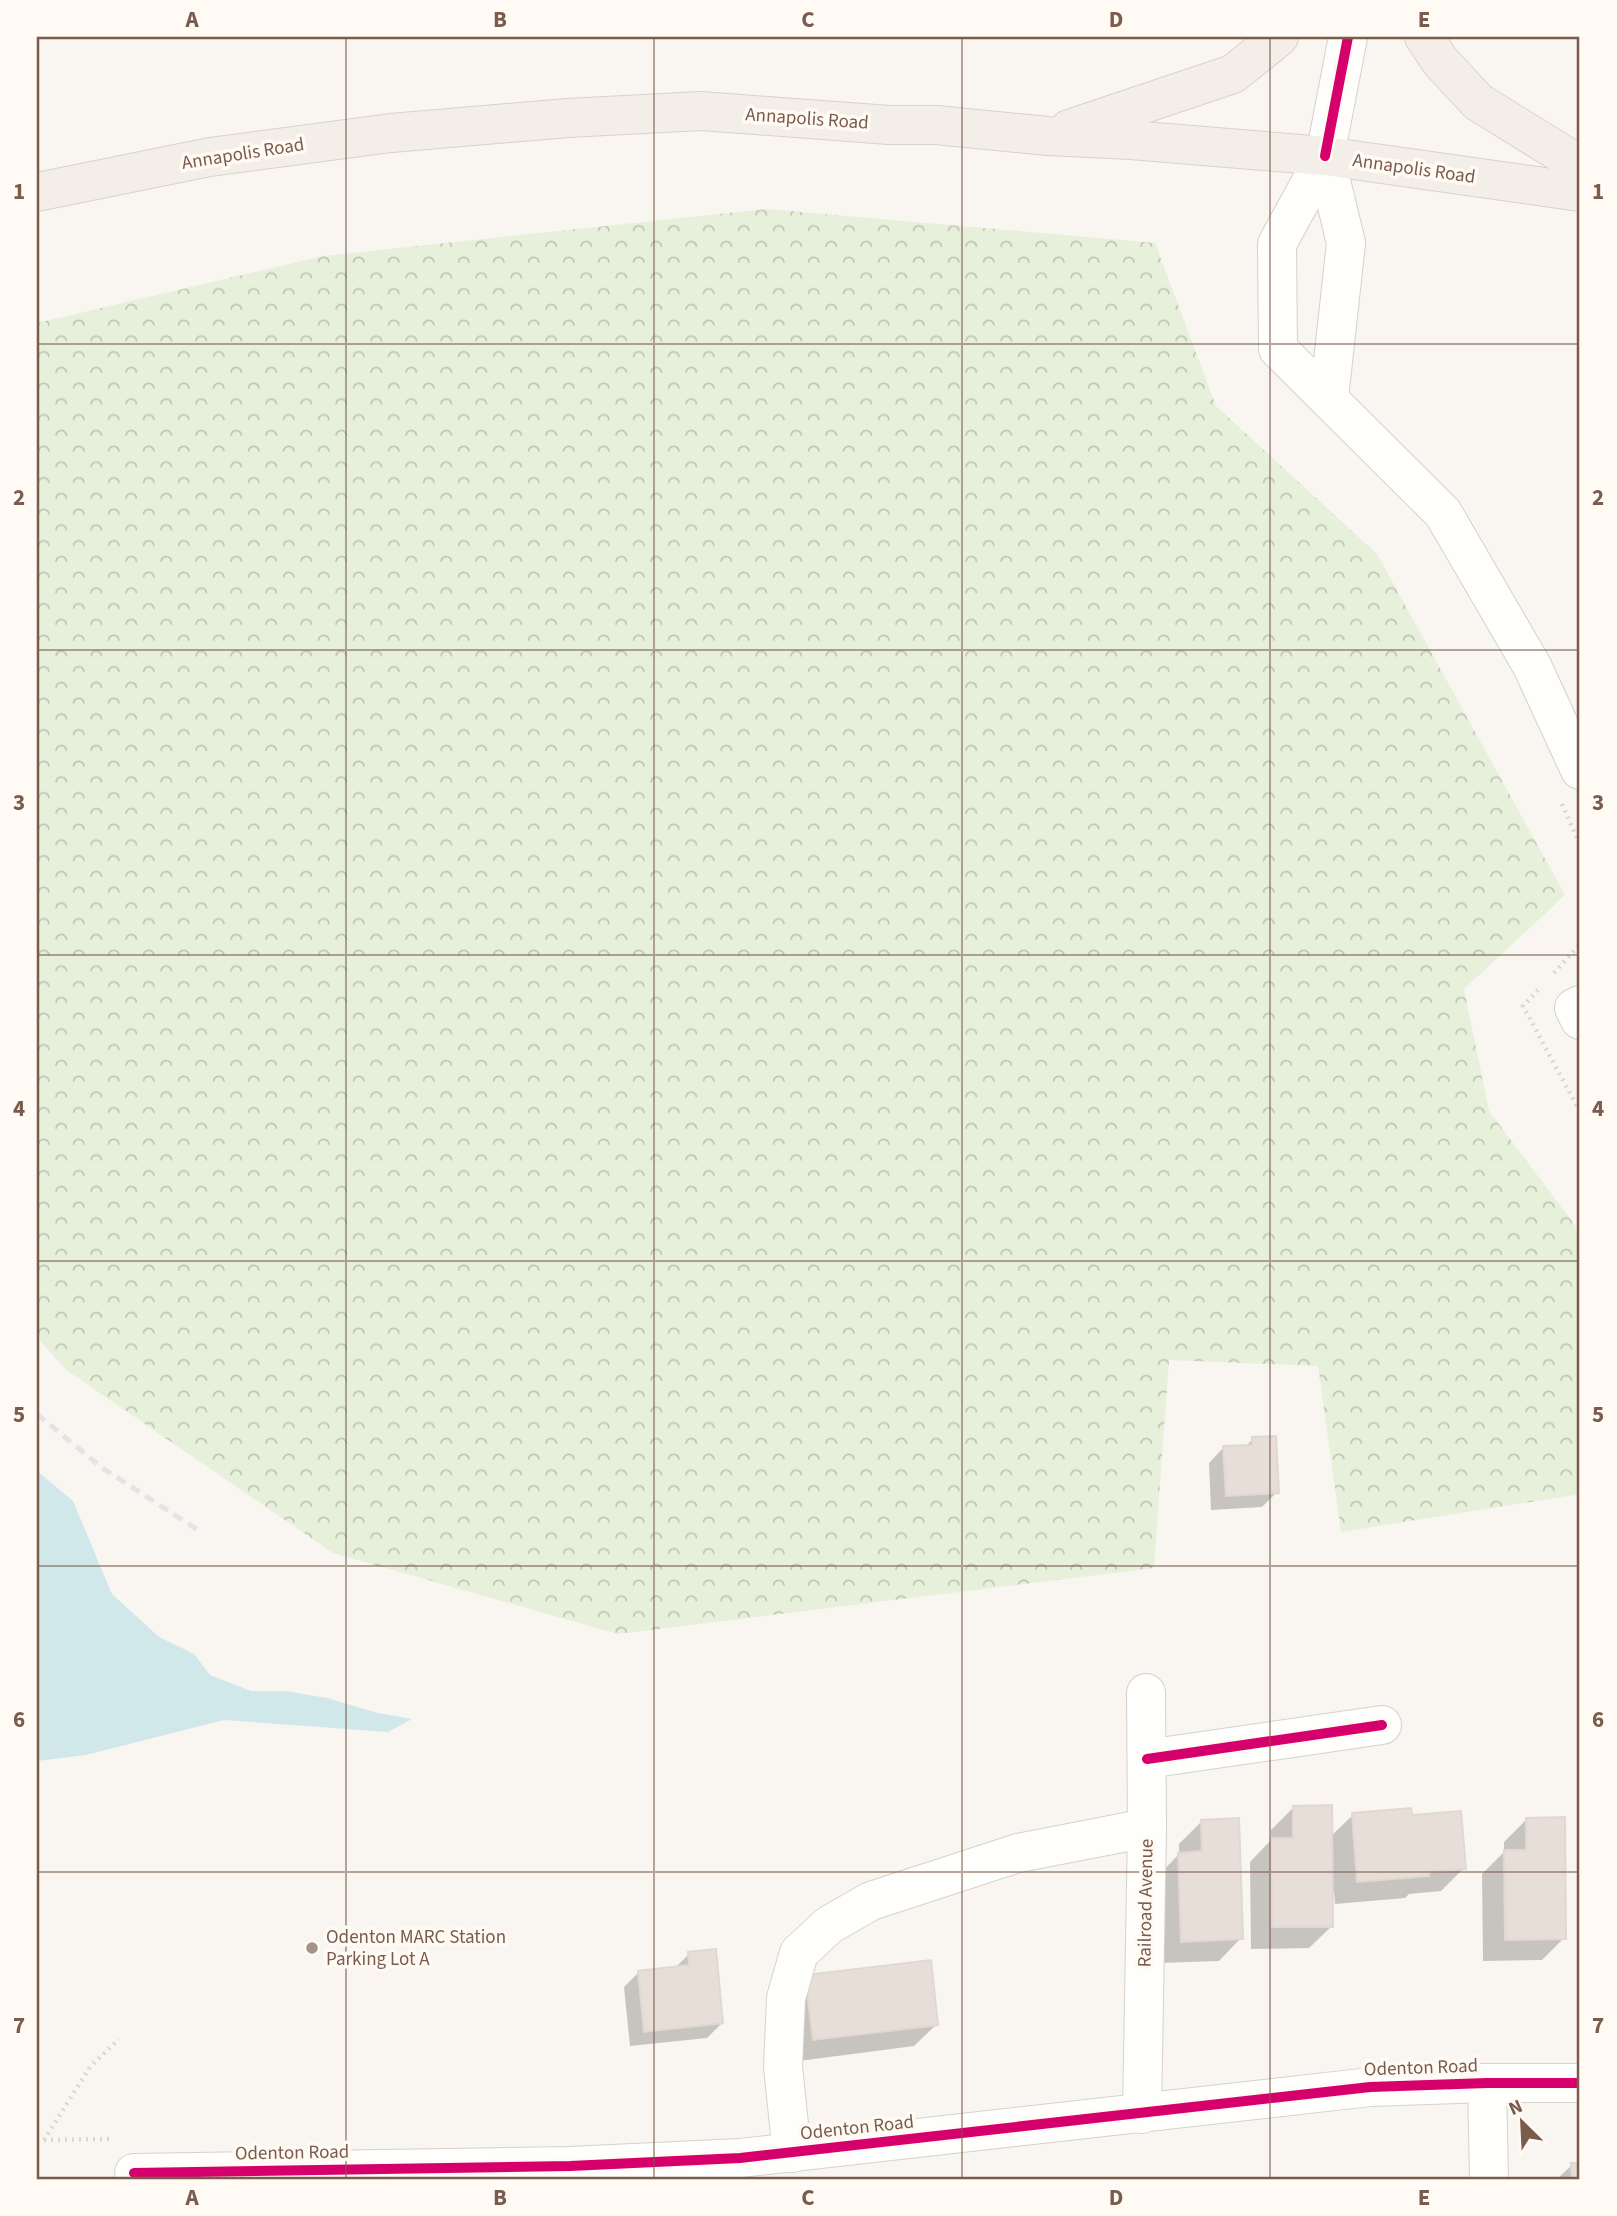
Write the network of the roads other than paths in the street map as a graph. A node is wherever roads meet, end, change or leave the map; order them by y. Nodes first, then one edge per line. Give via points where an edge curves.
1 (1279, 37) edge
2 (1348, 37) edge
3 (1424, 37) edge
4 (1048, 136) junction
5 (1325, 156) junction
6 (1580, 165) edge
7 (37, 192) edge
8 (1580, 192) edge
9 (1329, 398) junction
10 (1569, 782) edge
11 (1580, 1005) edge
12 (1580, 1020) edge
13 (1146, 1693) dead end
14 (1382, 1725) dead end
15 (1147, 1759) junction
16 (1147, 1828) junction
17 (1487, 2083) junction
18 (1580, 2083) edge
19 (1142, 2114) junction
20 (792, 2153) junction
21 (740, 2169) edge
22 (134, 2173) dead end
23 (1489, 2179) edge

1 - 4 main road via 1233,74
2 - 5 street
3 - 6 main road via 1478,102
4 - 5 main road, Annapolis Road
4 - 7 main road, Annapolis Road via 701,111 568,118 391,133 210,157
5 - 8 main road, Annapolis Road
5 - 9 street via 1346,243
5 - 9 street via 1277,244 1278,349
9 - 10 street via 1443,513 1532,666
11 - 12 street via 1574,1008
13 - 15 street, Railroad Avenue
14 - 15 street
15 - 16 street, Railroad Avenue
16 - 19 street, Railroad Avenue
16 - 20 street via 1018,1853 871,1902 829,1925 799,1953 786,1998 783,2067
17 - 18 street, Odenton Road
17 - 19 street, Odenton Road via 1370,2087
17 - 23 street
19 - 20 street, Odenton Road
20 - 21 street, Odenton Road
21 - 22 street, Odenton Road

